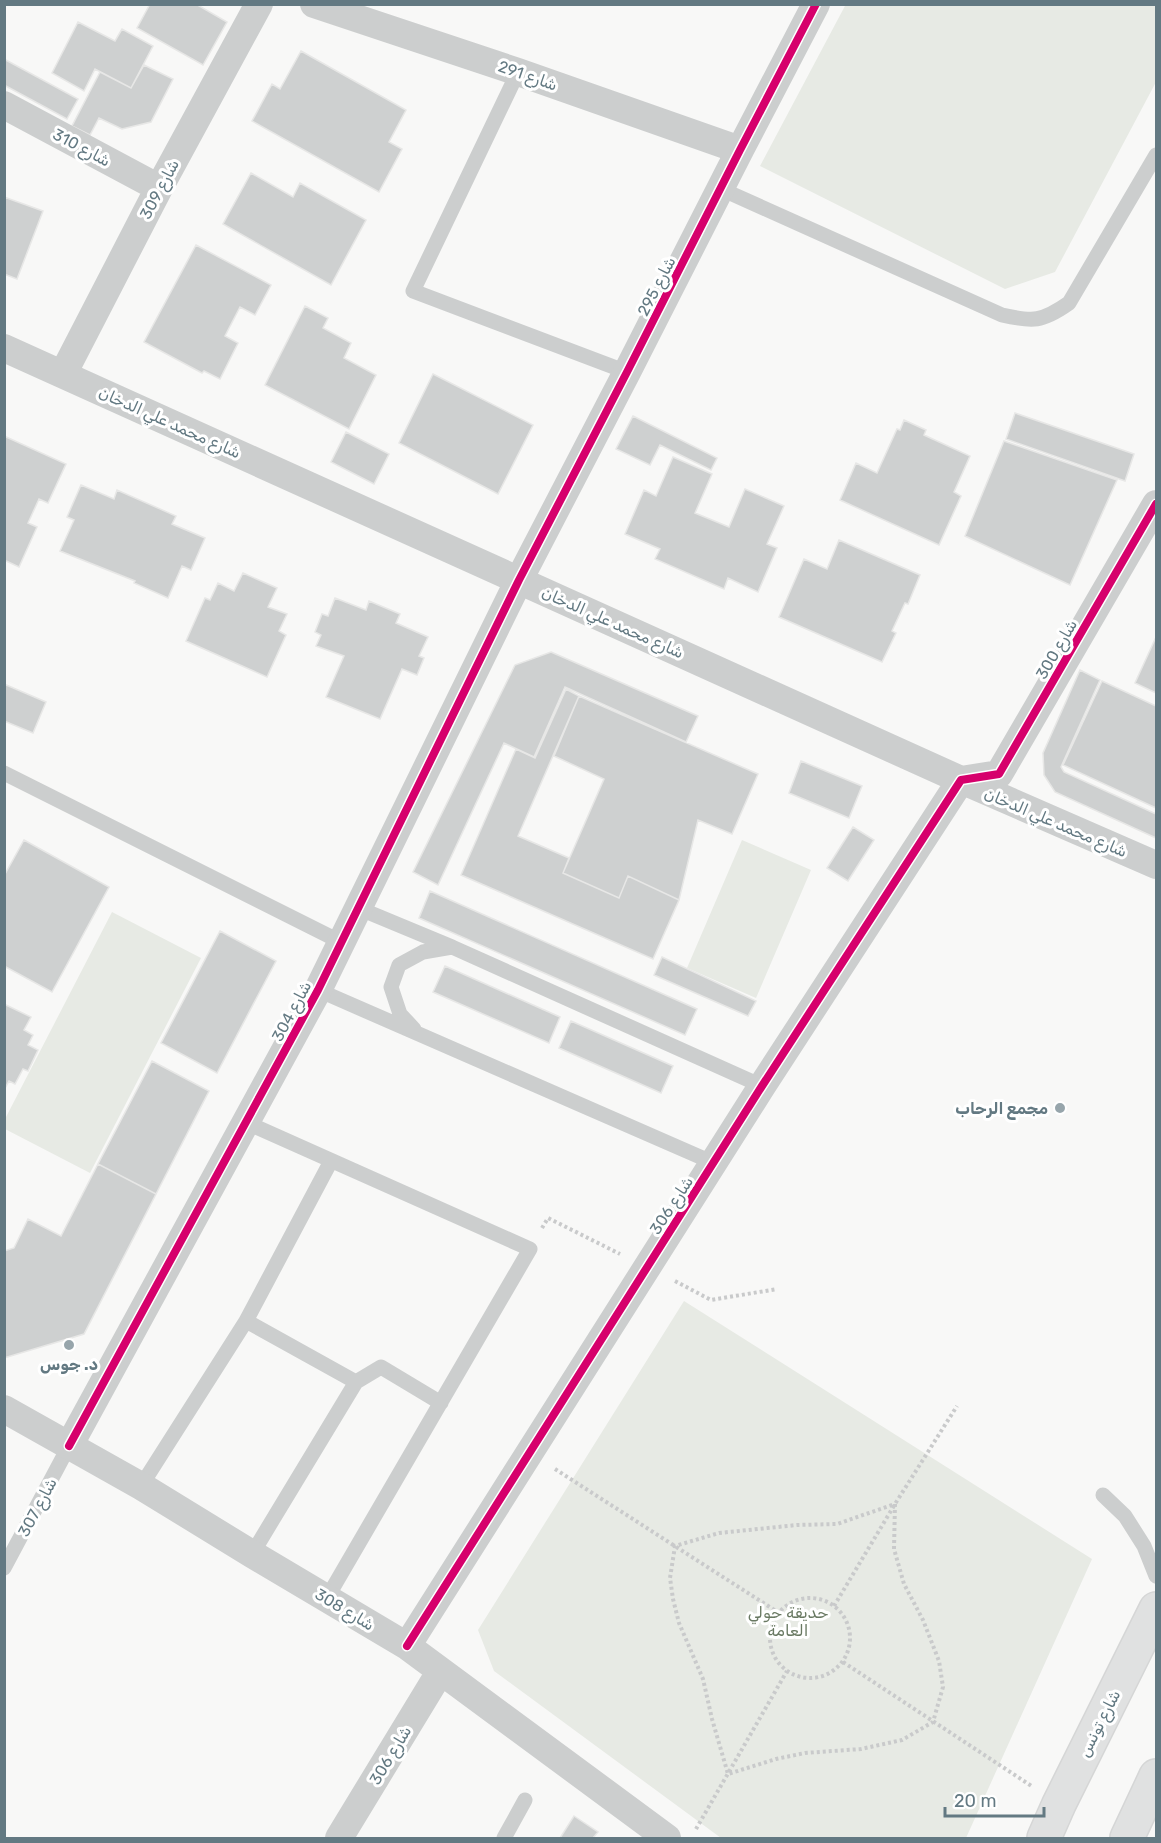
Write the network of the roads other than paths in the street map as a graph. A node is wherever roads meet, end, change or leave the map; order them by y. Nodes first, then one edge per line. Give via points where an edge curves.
1 (259, 4) edge
2 (314, 4) edge
3 (816, 4) edge
4 (518, 72) junction
5 (4, 105) edge
6 (740, 150) junction
7 (1156, 155) edge
8 (159, 188) junction
9 (720, 189) junction
10 (4, 348) edge
11 (627, 372) junction
12 (63, 374) junction
13 (1156, 504) edge
14 (519, 580) junction
15 (4, 773) edge
16 (961, 780) junction
17 (1156, 865) edge
18 (358, 908) junction
19 (341, 942) junction
20 (452, 947) junction
21 (318, 990) junction
22 (419, 1033) junction
23 (762, 1086) junction
24 (246, 1122) junction
25 (331, 1161) junction
26 (714, 1163) junction
27 (246, 1321) junction
28 (356, 1382) junction
29 (441, 1403) junction
30 (4, 1409) edge
31 (69, 1446) junction
32 (141, 1486) junction
33 (1103, 1495) dead end
34 (252, 1554) junction
35 (4, 1568) edge
36 (1156, 1576) edge
37 (327, 1598) junction
38 (1154, 1608) edge
39 (407, 1646) junction
40 (440, 1672) junction
41 (1156, 1776) edge
42 (525, 1800) dead end
43 (339, 1839) edge
44 (504, 1839) edge
45 (667, 1839) edge
46 (1044, 1839) edge
47 (1127, 1839) edge

1 - 8 street, شارع 309
2 - 4 street, شارع 291
3 - 6 street, شارع 295
4 - 6 street, شارع 291
4 - 11 lane via 413,291
5 - 8 street, شارع 310
6 - 9 street, شارع 295
7 - 9 lane via 1069,303 1052,316 1028,321 1002,315
8 - 12 street, شارع 309
9 - 11 street, شارع 295
10 - 12 street, شارع محمد علي الدخان
11 - 14 street, شارع 295
12 - 14 street, شارع محمد علي الدخان
13 - 16 street, شارع 300 via 999,774
14 - 16 street, شارع محمد علي الدخان
14 - 18 street, شارع 304
15 - 19 lane
16 - 17 street, شارع محمد علي الدخان
16 - 23 street, شارع 306
18 - 19 street, شارع 304
18 - 20 lane
19 - 21 street, شارع 304
20 - 22 lane via 423,952 399,965 391,987 400,1014
20 - 23 lane
21 - 22 lane
21 - 24 street, شارع 304
22 - 26 lane
23 - 26 street, شارع 306
24 - 25 lane
24 - 31 street, شارع 304
25 - 27 lane
25 - 29 lane via 530,1250
26 - 39 street, شارع 306
27 - 28 lane
27 - 32 lane
28 - 29 lane via 381,1367
28 - 34 lane
29 - 37 lane
30 - 31 street, شارع 308
31 - 32 street, شارع 308
31 - 35 lane, شارع 307
32 - 34 street, شارع 308
33 - 36 lane via 1125,1516 1144,1546
34 - 37 street, شارع 308
37 - 39 street, شارع 308
38 - 46 main road, شارع تونس
39 - 40 street, شارع 308
40 - 43 street, شارع 306
40 - 45 street, شارع 308
41 - 47 main road
42 - 44 lane

